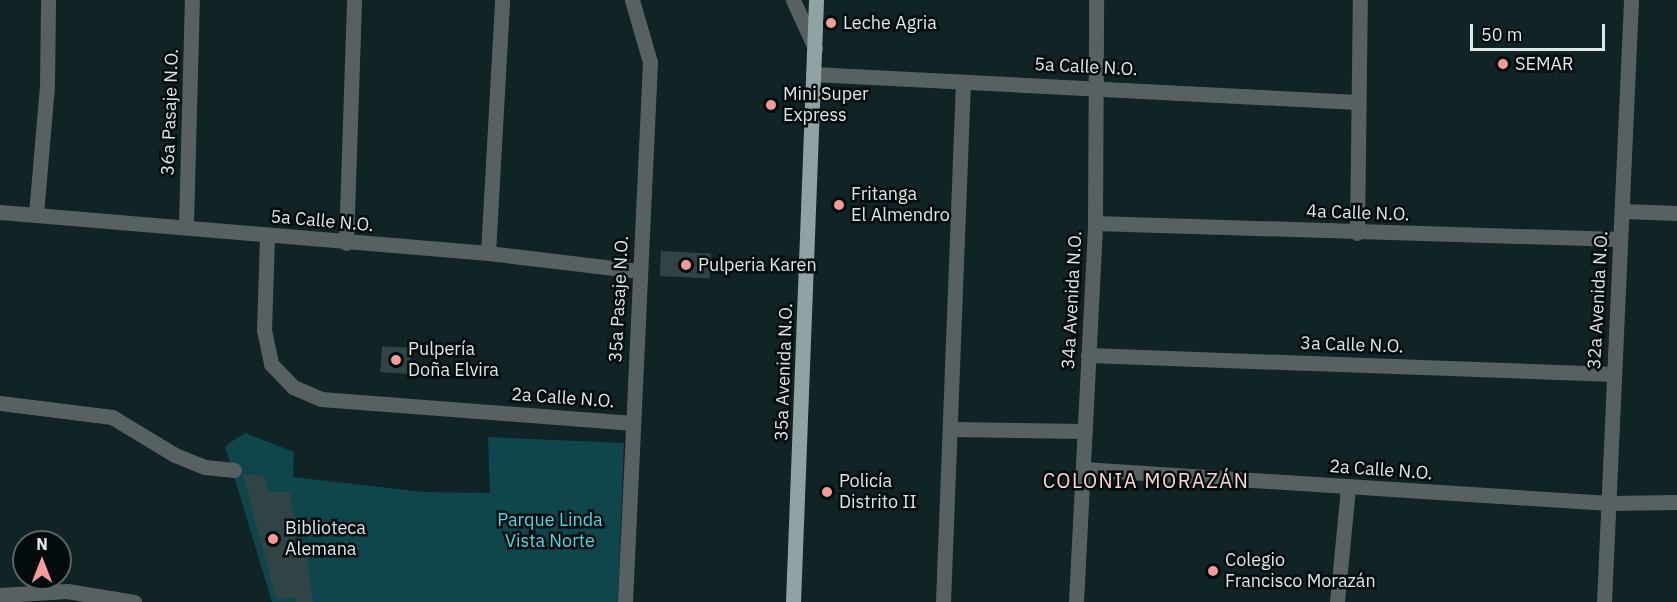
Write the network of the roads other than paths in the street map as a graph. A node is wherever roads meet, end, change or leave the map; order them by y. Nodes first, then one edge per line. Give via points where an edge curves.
1 (48, 0) edge
2 (192, 0) edge
3 (354, 0) edge
4 (502, 0) edge
5 (632, 0) edge
6 (793, 0) edge
7 (816, 0) edge
8 (1096, 0) edge
9 (1360, 0) edge
10 (1631, 0) edge
11 (815, 48) junction
12 (813, 74) junction
13 (963, 81) junction
14 (1092, 86) junction
15 (1357, 102) junction
16 (1622, 211) junction
17 (0, 212) edge
18 (1677, 213) edge
19 (36, 214) junction
20 (1095, 223) junction
21 (186, 225) junction
22 (1357, 233) junction
23 (267, 236) junction
24 (1620, 239) junction
25 (346, 243) junction
26 (488, 253) junction
27 (640, 271) junction
28 (1088, 356) junction
29 (1614, 374) junction
30 (0, 403) edge
31 (633, 423) junction
32 (951, 429) junction
33 (1085, 431) junction
34 (1083, 469) junction
35 (234, 470) dead end
36 (1348, 488) junction
37 (1677, 502) edge
38 (1609, 503) junction
39 (0, 595) edge
40 (134, 602) edge
41 (625, 602) edge
42 (793, 602) edge
43 (943, 602) edge
44 (1076, 602) edge
45 (1338, 602) edge
46 (1604, 602) edge

1 - 19 street via 47,86
2 - 21 street, 36a Pasaje N.O.
3 - 25 street
4 - 26 street
5 - 27 street, 35a Pasaje N.O. via 650,62
6 - 11 street
7 - 11 main road, 35a Avenida N.O.
8 - 14 street, 34a Avenida N.O.
9 - 15 street
10 - 16 street, 32a Avenida N.O.
11 - 12 main road, 35a Avenida N.O.
12 - 13 street, 5a Calle N.O.
12 - 42 main road, 35a Avenida N.O.
13 - 14 street, 5a Calle N.O.
13 - 32 street
14 - 15 street, 5a Calle N.O.
14 - 20 street, 34a Avenida N.O.
15 - 22 street
16 - 18 street
16 - 24 street, 32a Avenida N.O.
17 - 19 street, 5a Calle N.O.
19 - 21 street, 5a Calle N.O.
20 - 22 street, 4a Calle N.O.
20 - 28 street, 34a Avenida N.O.
21 - 23 street, 5a Calle N.O.
22 - 24 street, 4a Calle N.O.
23 - 25 street, 5a Calle N.O.
23 - 31 street, 2a Calle N.O. via 264,330 271,363 293,387 321,399
24 - 29 street, 32a Avenida N.O.
25 - 26 street, 5a Calle N.O.
26 - 27 street, 5a Calle N.O.
27 - 31 street, 35a Pasaje N.O.
28 - 29 street, 3a Calle N.O.
28 - 33 street, 34a Avenida N.O.
29 - 38 street, 32a Avenida N.O.
30 - 35 street via 112,417 175,455 205,467
31 - 41 street, 35a Pasaje N.O.
32 - 33 street
32 - 43 street
33 - 34 street, 34a Avenida N.O.
34 - 36 street, 2a Calle N.O.
34 - 44 street, 34a Avenida N.O.
36 - 38 street, 2a Calle N.O.
36 - 45 street
37 - 38 street, 2a Calle N.O.
38 - 46 street, 32a Avenida N.O.
39 - 40 street via 67,591

